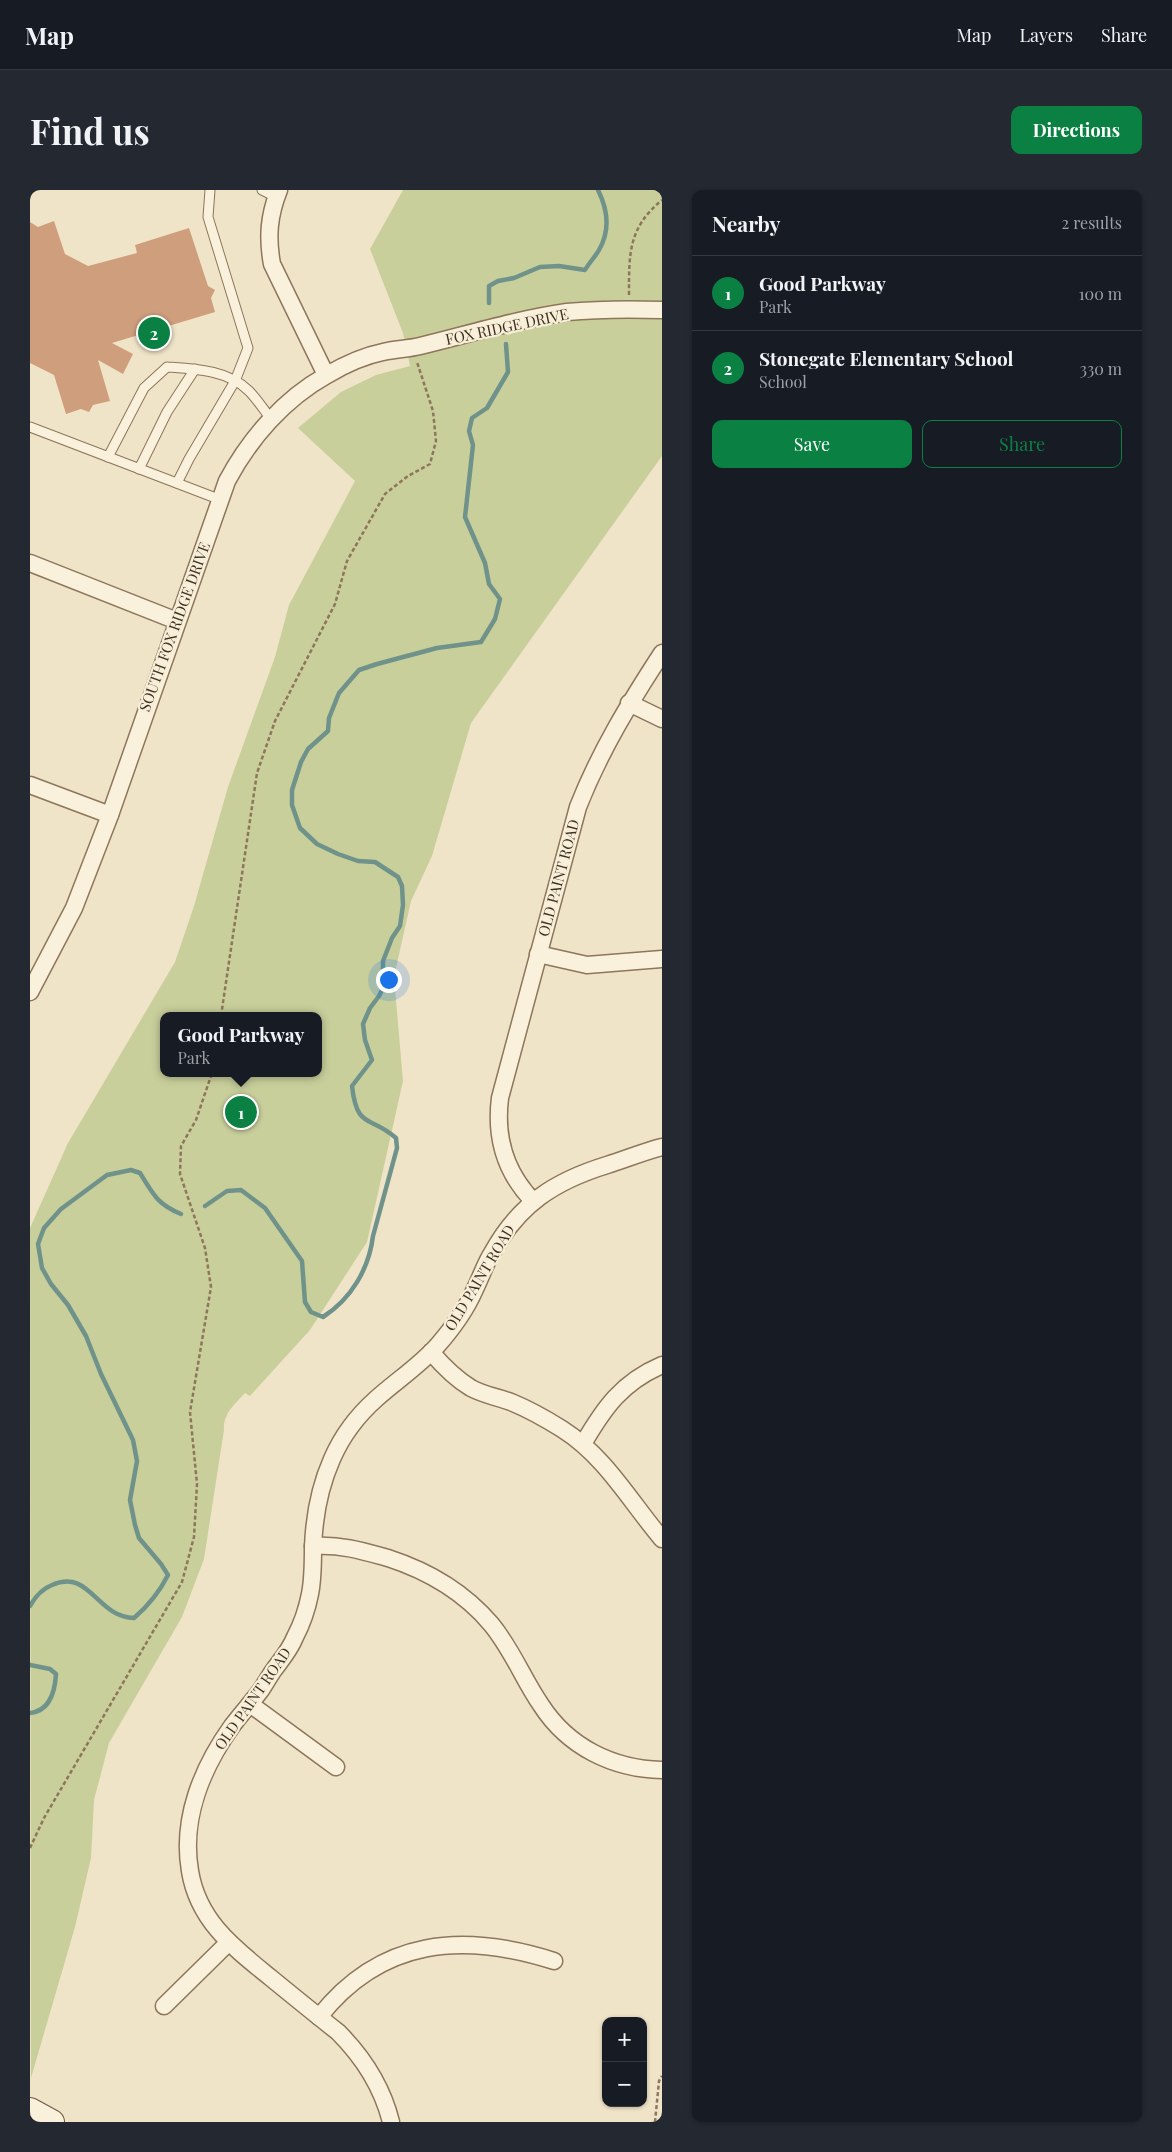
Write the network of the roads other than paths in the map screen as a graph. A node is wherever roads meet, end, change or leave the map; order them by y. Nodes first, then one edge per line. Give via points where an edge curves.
1 (210, 190) edge
2 (272, 192) edge
3 (662, 310) edge
4 (412, 348) joint
5 (195, 369) junction
6 (326, 375) junction
7 (235, 381) junction
8 (271, 419) junction
9 (30, 427) edge
10 (108, 457) junction
11 (139, 469) junction
12 (177, 483) junction
13 (221, 500) junction
14 (30, 563) edge
15 (177, 621) junction
16 (662, 653) edge
17 (629, 703) junction
18 (662, 719) edge
19 (30, 785) edge
20 (110, 814) junction
21 (538, 954) junction
22 (662, 959) edge
23 (30, 992) edge
24 (662, 1147) edge
25 (533, 1202) junction
26 (431, 1352) junction
27 (662, 1365) edge
28 (583, 1444) junction
29 (662, 1539) edge
30 (313, 1546) junction
31 (250, 1704) junction
32 (336, 1767) dead end
33 (662, 1770) edge
34 (228, 1943) junction
35 (554, 1961) dead end
36 (164, 2006) dead end
37 (319, 2017) junction
38 (30, 2110) edge
39 (52, 2122) edge
40 (391, 2122) edge

1 - 7 lane via 208,217 248,348
2 - 6 street via 269,245 272,264
3 - 4 street, FOX RIDGE DRIVE via 560,314
4 - 6 street, SOUTH FOX RIDGE DRIVE via 356,360
5 - 7 lane
5 - 10 lane via 167,367 144,388
5 - 11 lane via 167,412
6 - 8 street, SOUTH FOX RIDGE DRIVE
7 - 8 lane via 249,391
7 - 12 lane
8 - 13 street, SOUTH FOX RIDGE DRIVE via 240,458
9 - 10 lane
10 - 11 lane
11 - 12 lane
12 - 13 lane
13 - 15 street, SOUTH FOX RIDGE DRIVE
14 - 15 street
15 - 20 street, SOUTH FOX RIDGE DRIVE
16 - 17 street, OLD PAINT ROAD
17 - 18 street
17 - 21 street, OLD PAINT ROAD via 592,772 578,807
19 - 20 street
20 - 23 street, SOUTH FOX RIDGE DRIVE via 74,908
21 - 22 street via 587,965
21 - 25 street, OLD PAINT ROAD via 498,1116 503,1155 511,1173
24 - 25 street via 585,1171 563,1181
25 - 26 street, OLD PAINT ROAD via 502,1235 458,1319
26 - 28 street via 471,1388 537,1414
26 - 30 street, OLD PAINT ROAD via 377,1398 343,1438 323,1483
27 - 28 street via 632,1381 615,1396
28 - 29 street via 620,1482
30 - 31 street, OLD PAINT ROAD via 311,1593 304,1617 281,1662
30 - 33 street via 358,1549 406,1564 451,1587 491,1624 541,1705 570,1738 605,1760 626,1767
31 - 32 street
31 - 34 street, OLD PAINT ROAD via 210,1763 188,1828 187,1850 196,1895 207,1917
34 - 36 street
34 - 37 street, OLD PAINT ROAD
35 - 37 street via 497,1946 443,1946 418,1951 368,1971 349,1984
37 - 40 street, OLD PAINT ROAD via 348,2042 366,2064 377,2082
38 - 39 street

